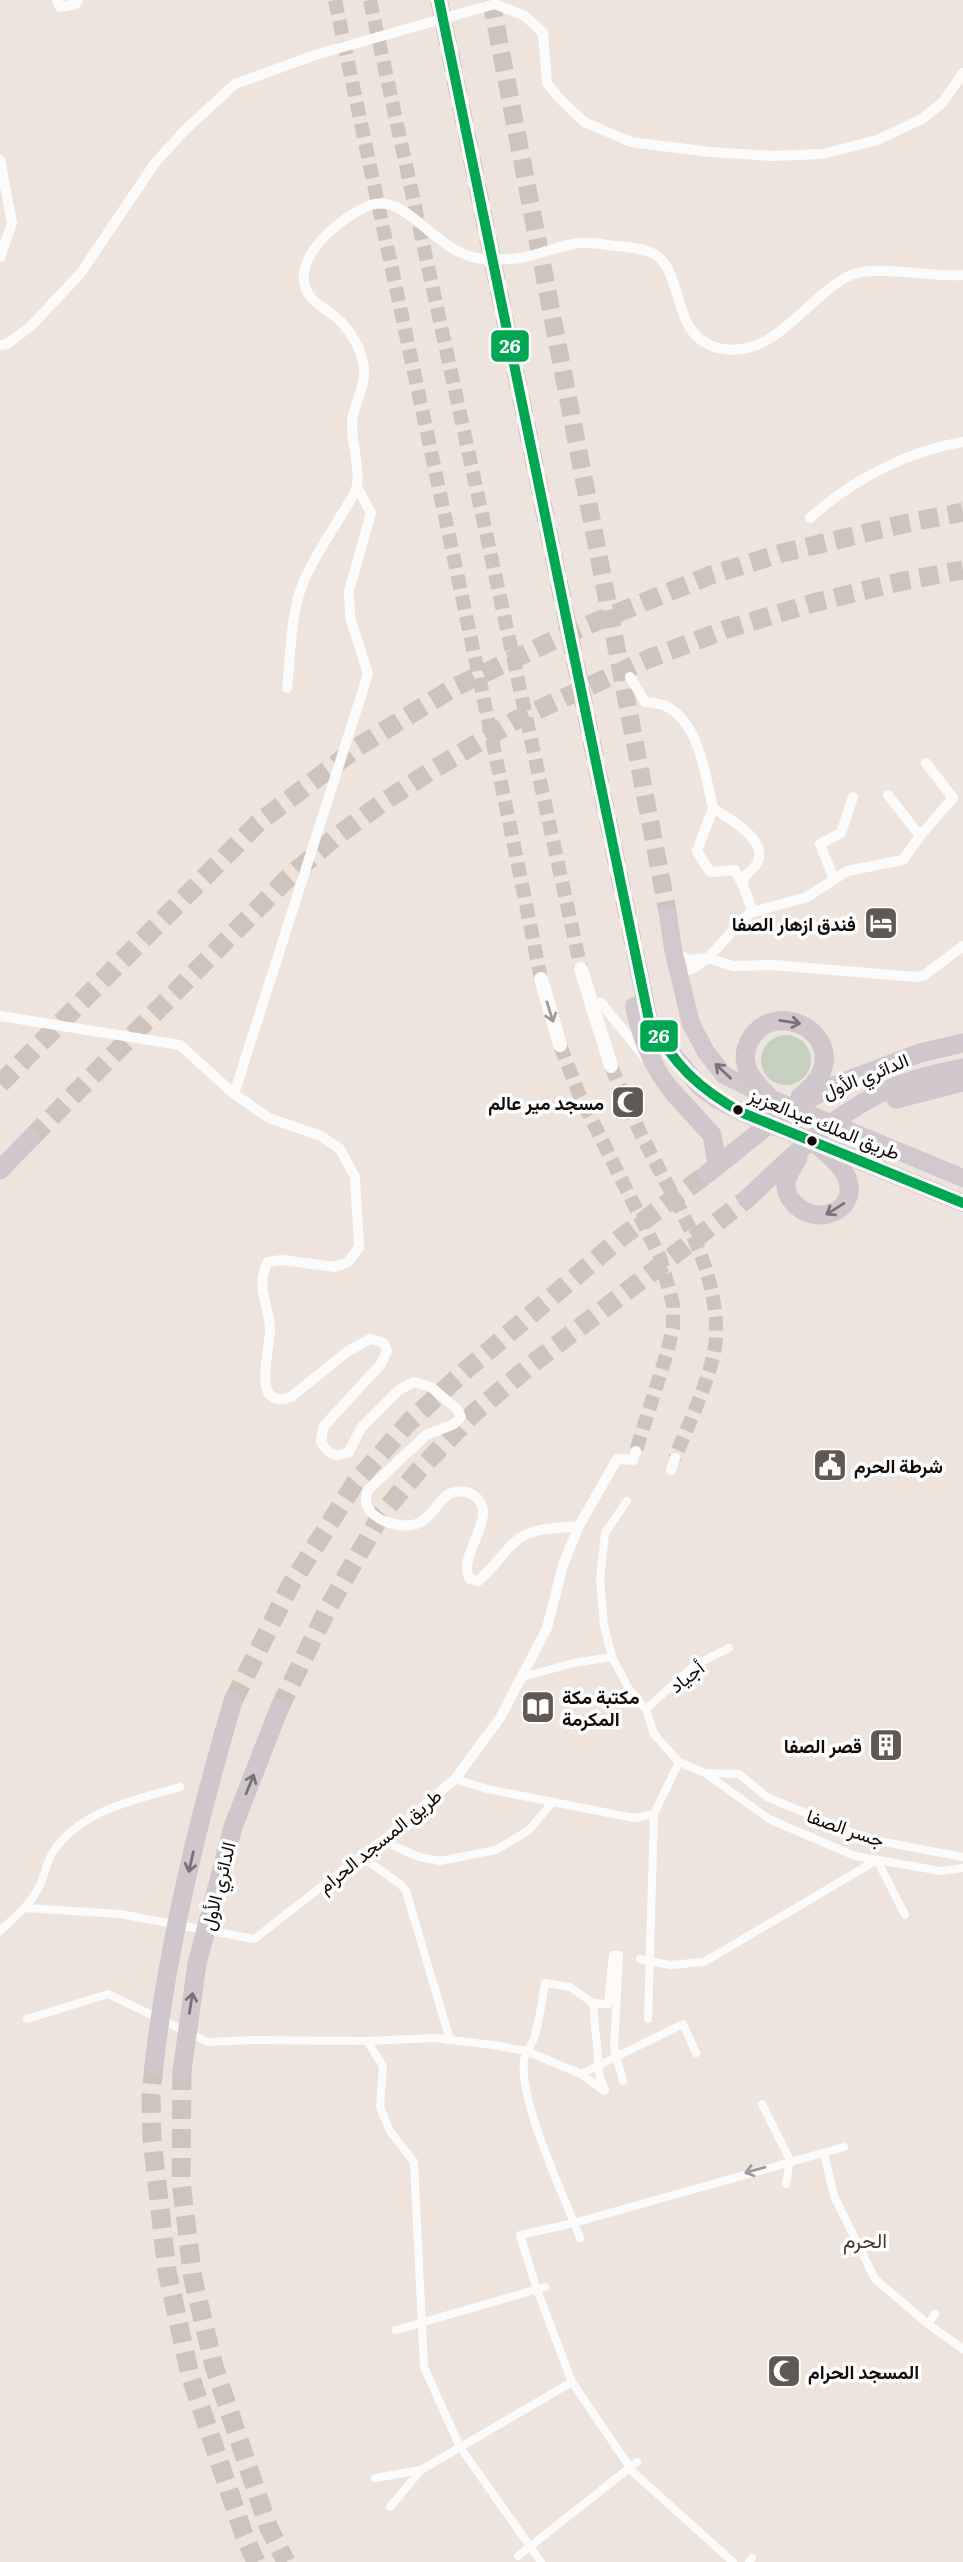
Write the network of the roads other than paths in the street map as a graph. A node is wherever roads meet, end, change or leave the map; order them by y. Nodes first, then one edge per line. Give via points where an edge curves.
1 (57, 0) edge
2 (78, 0) edge
3 (963, 73) edge
4 (0, 160) edge
5 (0, 257) edge
6 (963, 275) edge
7 (0, 345) edge
8 (963, 442) edge
9 (357, 486) junction
10 (810, 518) dead end
11 (630, 677) tunnel mouth
12 (286, 688) dead end
13 (926, 762) dead end
14 (888, 795) dead end
15 (853, 797) dead end
16 (713, 808) junction
17 (920, 836) junction
18 (834, 879) junction
19 (744, 888) junction
20 (753, 912) junction
21 (668, 914) tunnel mouth
22 (963, 946) edge
23 (673, 949) junction
24 (708, 958) junction
25 (581, 969) tunnel mouth
26 (678, 975) junction
27 (541, 979) tunnel mouth
28 (590, 1001) junction
29 (0, 1016) edge
30 (963, 1043) edge
31 (560, 1045) tunnel mouth
32 (611, 1066) tunnel mouth
33 (656, 1067) junction
34 (963, 1068) edge
35 (963, 1082) edge
36 (673, 1092) joint
37 (234, 1094) junction
38 (770, 1098) junction
39 (877, 1099) junction
40 (778, 1118) junction
41 (32, 1138) tunnel mouth
42 (808, 1140) junction
43 (0, 1170) edge
44 (963, 1178) edge
45 (747, 1199) tunnel mouth
46 (963, 1203) edge
47 (635, 1455) tunnel mouth
48 (675, 1458) tunnel mouth
49 (671, 1470) dead end
50 (627, 1501) dead end
51 (579, 1526) junction
52 (729, 1648) dead end
53 (612, 1657) junction
54 (523, 1677) junction
55 (233, 1701) tunnel mouth
56 (279, 1709) tunnel mouth
57 (646, 1709) junction
58 (679, 1762) junction
59 (705, 1773) junction
60 (455, 1779) junction
61 (180, 1787) dead end
62 (553, 1802) junction
63 (654, 1814) junction
64 (383, 1841) junction
65 (360, 1856) junction
66 (963, 1857) edge
67 (877, 1860) junction
68 (963, 1868) edge
69 (26, 1908) junction
70 (905, 1915) dead end
71 (0, 1931) edge
72 (640, 1959) dead end
73 (650, 1960) junction
74 (593, 2003) junction
75 (27, 2019) dead end
76 (648, 2019) dead end
77 (450, 2040) junction
78 (367, 2042) junction
79 (526, 2051) junction
80 (696, 2053) dead end
81 (154, 2066) tunnel mouth
82 (182, 2071) tunnel mouth
83 (581, 2074) junction
84 (623, 2081) dead end
85 (762, 2104) dead end
86 (844, 2147) dead end
87 (824, 2153) junction
88 (790, 2160) junction
89 (786, 2184) dead end
90 (575, 2223) junction
91 (580, 2238) dead end
92 (545, 2287) dead end
93 (935, 2314) dead end
94 (928, 2324) junction
95 (396, 2330) dead end
96 (963, 2349) edge
97 (572, 2382) junction
98 (460, 2447) junction
99 (637, 2462) dead end
100 (421, 2470) junction
101 (375, 2478) dead end
102 (390, 2507) dead end
103 (518, 2556) dead end
104 (541, 2562) edge
105 (733, 2562) edge

1 - 2 street via 60,7
3 - 7 street via 943,102 922,119 877,139 822,154 772,156 631,142 584,122 559,98 547,82 543,33 525,16 495,4 343,47 235,84 155,163 80,274 30,327
4 - 5 street via 12,223
6 - 9 street via 853,274 760,343 718,348 688,326 665,266 654,254 632,247 583,243 519,258 483,260 449,249 398,206 370,205 329,230 304,271 309,296 339,319 362,356 363,386 352,421
8 - 10 street via 934,447 885,468 832,498
9 - 12 street via 296,603
9 - 37 street via 371,513 349,592 350,617 368,674
11 - 16 street via 645,702 666,706 688,726
13 - 17 street via 953,798
14 - 17 street
15 - 18 street via 841,833 820,844
16 - 19 street via 740,825 759,852 758,861 743,878
16 - 19 street via 697,851 699,858 710,873 735,870
17 - 18 street via 903,860 847,871
18 - 20 street via 807,897
19 - 20 street
20 - 24 street
21 - 23 highway, طريق الملك عبدالعزيز
22 - 24 street via 916,977 733,966
23 - 24 street via 691,960
23 - 26 highway, طريق الملك عبدالعزيز
24 - 26 street
25 - 28 main road
38 -> 26 highway, طريق الملك عبدالعزيز via 724,1075 706,1052 691,1024
27 -> 31 main road
28 - 32 main road
28 - 33 street via 601,1003
29 - 37 street via 180,1045
30 - 40 highway, الدائري الأول via 920,1053 828,1088
33 - 36 highway
33 - 42 highway, طريق الملك عبدالعزيز via 636,1017 628,973 635,952 649,1020 700,1087 743,1113
34 - 39 highway, الدائري الأول via 935,1073
35 - 39 highway
36 - 40 highway, الدائري الأول via 712,1135 712,1170
37 - 51 street via 269,1118 321,1136 340,1149 355,1177 359,1247 348,1262 335,1267 268,1262 261,1275 270,1330 264,1371 267,1389 274,1397 291,1396 370,1339 383,1342 387,1351 381,1364 323,1427 321,1442 328,1453 349,1452 361,1428 399,1390 414,1382 431,1387 458,1410 461,1418 426,1435 367,1491 366,1502 387,1523 406,1526 428,1517 448,1494 461,1491 473,1495 483,1518 465,1565 470,1579 478,1581 527,1534
38 -> 40 highway via 750,1077 744,1060 746,1048 760,1026 775,1020 803,1025 821,1042 821,1073
38 - 44 highway, طريق الملك عبدالعزيز
39 - 42 highway, الدائري الأول
41 - 43 highway
42 -> 42 highway via 846,1176 848,1199 831,1214 808,1214 789,1198 790,1173
42 - 45 highway, الدائري الأول
42 - 46 highway, طريق الملك عبدالعزيز
47 - 51 street, طريق المسجد الحرام via 617,1459
48 - 49 street
50 - 53 street via 605,1533 601,1568 604,1625
51 - 54 street, طريق المسجد الحرام via 563,1565 547,1628
52 - 57 street, أجياد via 695,1665
53 - 54 street
53 - 57 street via 630,1691
54 - 60 street, طريق المسجد الحرام via 500,1718
55 -> 81 highway, الدائري الأول via 180,1909
82 -> 56 highway, الدائري الأول via 197,1965 233,1827
57 - 58 street via 654,1734
58 - 59 street
58 - 63 street
59 - 66 street, جسر الصفا via 739,1774 767,1797 867,1839
59 - 67 street via 769,1818 855,1856
60 - 62 street
60 - 64 street, طريق المسجد الحرام
61 - 69 street via 87,1819 52,1854
62 - 63 street via 634,1818
62 - 64 street via 529,1830 496,1850 440,1861
63 - 73 street
64 - 65 street, طريق المسجد الحرام
65 - 69 street, طريق المسجد الحرام via 254,1939 120,1914
65 - 77 street via 406,1891
67 - 68 street via 941,1871
67 - 70 street
67 - 73 street via 704,1962 670,1965
69 - 71 street
72 - 73 street
73 - 76 street
74 - 79 street via 570,1987 545,1983 534,2039
74 - 83 street via 604,2090
74 - 84 street via 608,2004 613,1955 619,1955 614,2048
75 - 78 street via 108,1994 208,2042
77 - 78 street
77 - 79 street
78 - 98 street via 383,2066 380,2107 390,2131 414,2162 424,2367
79 - 83 street
79 - 90 street via 527,2086 536,2122
80 - 83 street via 683,2024
85 - 88 street
86 - 87 street
87 - 88 street
87 - 94 street via 834,2196 876,2279
88 - 89 street
88 -> 90 street
90 - 91 street
90 - 97 street via 520,2235
92 - 95 street
93 - 94 street
94 - 96 street
97 - 98 street
97 - 105 street via 632,2472
98 - 100 street
98 - 104 street
99 - 103 street
100 - 101 street
100 - 102 street

